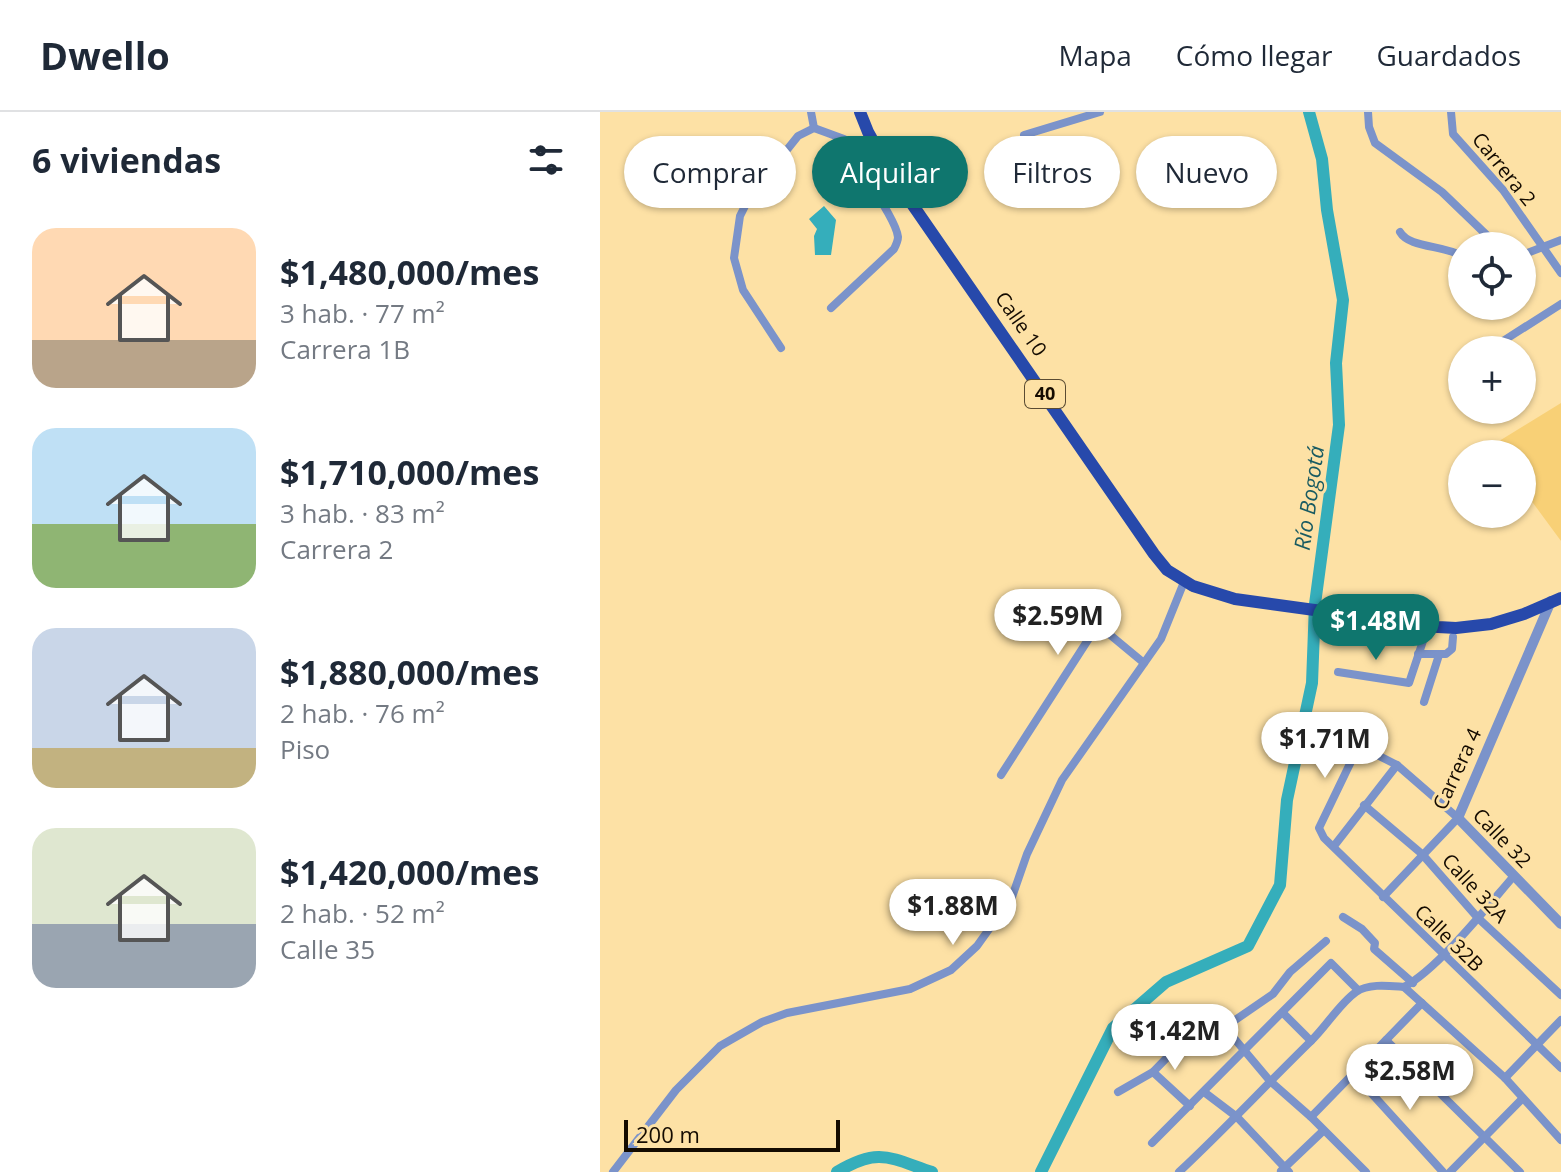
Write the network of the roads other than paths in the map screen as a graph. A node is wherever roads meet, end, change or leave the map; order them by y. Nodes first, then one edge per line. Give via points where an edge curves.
1 (811, 112) edge
2 (860, 112) edge
3 (1100, 112) edge
4 (1368, 112) edge
5 (1451, 112) edge
6 (814, 128) junction
7 (1024, 135) dead end
8 (1400, 232) dead end
9 (1483, 232) edge
10 (1561, 240) edge
11 (1544, 248) junction
12 (1448, 250) edge
13 (1536, 251) edge
14 (1561, 273) edge
15 (1561, 304) edge
16 (831, 308) dead end
17 (1511, 336) edge
18 (781, 348) dead end
19 (1184, 582) junction
20 (1561, 585) edge
21 (1556, 599) edge
22 (1524, 614) junction
23 (1428, 626) junction
24 (1453, 637) dead end
25 (1535, 637) junction
26 (1418, 654) junction
27 (1439, 655) junction
28 (1144, 663) junction
29 (1338, 672) dead end
30 (1424, 702) dead end
31 (1332, 732) dead end
32 (1359, 745) junction
33 (1397, 765) junction
34 (1001, 775) dead end
35 (1364, 805) junction
36 (1458, 818) junction
37 (1334, 846) junction
38 (1422, 854) junction
39 (1513, 877) junction
40 (1383, 897) junction
41 (1343, 917) dead end
42 (1478, 918) junction
43 (1561, 924) edge
44 (1326, 941) dead end
45 (1443, 954) junction
46 (1409, 985) junction
47 (1358, 990) junction
48 (1561, 995) edge
49 (1422, 1003) junction
50 (1283, 1013) junction
51 (1561, 1020) edge
52 (1225, 1027) junction
53 (1386, 1040) junction
54 (1311, 1041) junction
55 (1537, 1044) junction
56 (1245, 1051) junction
57 (1561, 1068) edge
58 (1153, 1072) junction
59 (1353, 1073) junction
60 (1505, 1078) junction
61 (1270, 1081) junction
62 (1118, 1092) dead end
63 (1204, 1092) junction
64 (1522, 1099) junction
65 (1190, 1106) junction
66 (1237, 1117) junction
67 (1311, 1117) junction
68 (1323, 1131) junction
69 (1486, 1138) junction
70 (1561, 1140) edge
71 (1152, 1143) dead end
72 (1285, 1171) edge
73 (613, 1172) edge
74 (1179, 1172) edge
75 (1366, 1172) edge
76 (1443, 1172) edge
77 (1450, 1172) edge
78 (1520, 1172) edge

1 - 6 street
2 - 19 main road, Calle 10 / 40 via 892,175 1154,554
3 - 7 street
4 - 9 street via 1375,143 1442,192
5 - 11 street, Carrera 2 via 1453,134 1503,190
6 - 16 street via 844,139 899,239
6 - 18 street via 798,136 740,216 734,258 743,290
8 - 12 street via 1411,243
10 - 11 street
11 - 13 street
11 - 14 street, Carrera 2
15 - 17 street
19 - 23 main road, Calle 10 / 40 via 1235,599
19 - 28 street via 1161,639
20 - 21 main road
21 - 22 main road, 40
21 - 25 street, Carrera 4
22 - 23 main road, 40 via 1474,627
22 - 25 street
23 - 26 street
24 - 27 street via 1452,649
25 - 36 street, Carrera 4
26 - 27 street
26 - 29 street via 1409,683
27 - 30 street
28 - 34 street via 1103,629 1095,629
28 - 73 street via 1062,780 1012,897 965,958 910,989 787,1013 740,1033 691,1073
31 - 32 street, Calle 32
32 - 33 street, Calle 32
32 - 37 street, Calle 32B via 1319,828
33 - 35 street
33 - 36 street, Calle 32
35 - 37 street
35 - 38 street, Calle 32A
36 - 38 street, Carrera 4
36 - 39 street, Calle 32
37 - 40 street, Calle 32B
38 - 40 street, Carrera 4
38 - 42 street, Calle 32A
39 - 42 street
39 - 43 street, Calle 32
40 - 45 street, Calle 32B
41 - 46 street via 1362,929
42 - 45 street
42 - 48 street, Calle 32A
44 - 52 street via 1273,994
45 - 46 street
45 - 55 street, Calle 32B
46 - 47 street
46 - 49 street
47 - 50 street via 1331,963
47 - 54 street
49 - 53 street
49 - 60 street
50 - 54 street
50 - 56 street
51 - 55 street
52 - 56 street
52 - 58 street via 1211,1019
53 - 59 street
53 - 69 street
54 - 61 street
55 - 57 street, Calle 32B
55 - 60 street
56 - 61 street
56 - 63 street
58 - 62 street
58 - 65 street
59 - 67 street
59 - 76 street
60 - 64 street
61 - 66 street
61 - 67 street
63 - 65 street
63 - 66 street
64 - 69 street
64 - 70 street
65 - 71 street
66 - 72 street
66 - 74 street
67 - 68 street
68 - 72 street
68 - 75 street
69 - 77 street
69 - 78 street

